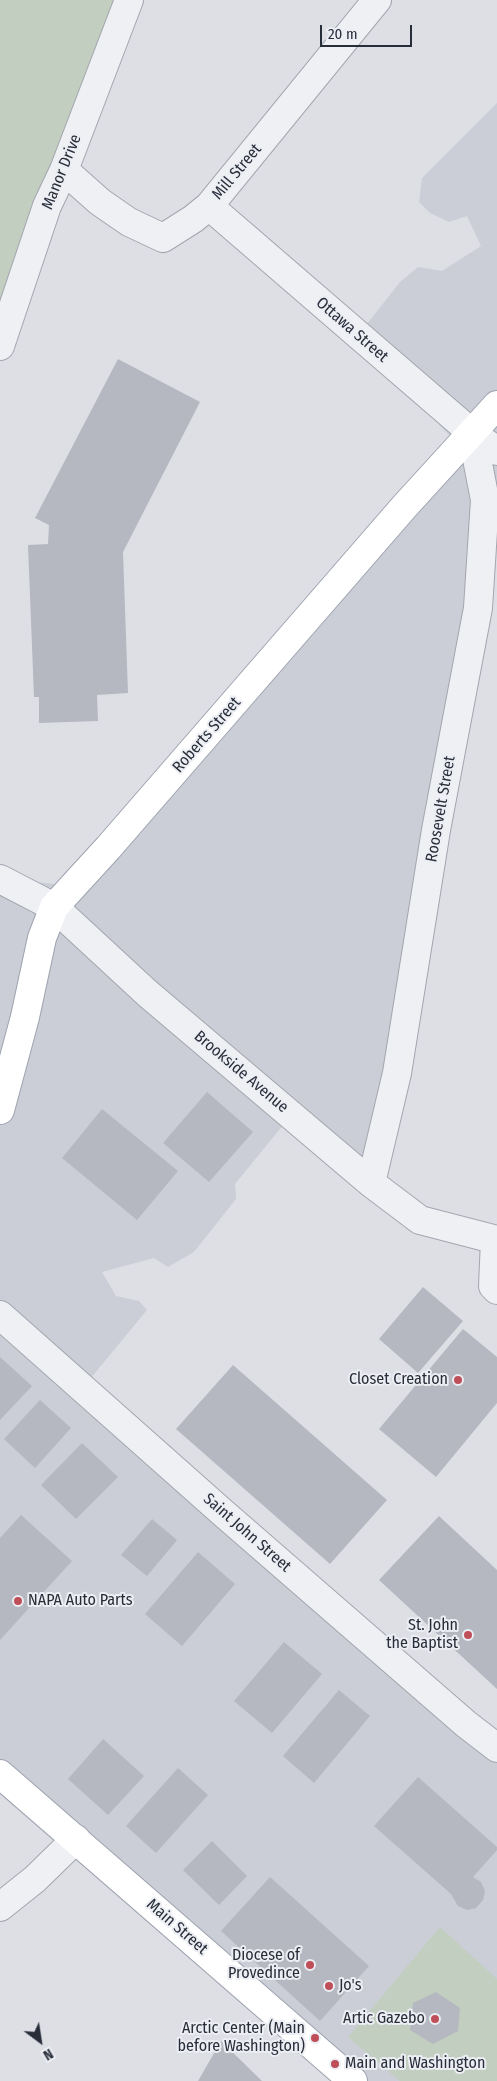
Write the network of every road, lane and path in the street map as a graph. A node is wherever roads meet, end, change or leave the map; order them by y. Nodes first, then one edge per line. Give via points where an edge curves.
1 (129, 0) edge
2 (377, 0) edge
3 (64, 170) junction
4 (209, 206) junction
5 (0, 346) edge
6 (497, 404) edge
7 (472, 433) junction
8 (497, 451) edge
9 (0, 879) edge
10 (54, 907) junction
11 (0, 1110) edge
12 (371, 1183) junction
13 (496, 1240) edge
14 (497, 1290) edge
15 (0, 1315) edge
16 (497, 1748) edge
17 (0, 1774) edge
18 (76, 1839) junction
19 (0, 1907) edge
20 (354, 2081) edge

1 - 3 street, Manor Drive
2 - 4 street, Mill Street
3 - 4 street, Mill Street via 129,222 163,238
3 - 5 street, Manor Drive via 47,206
4 - 7 street, Ottawa Street
6 - 7 main road, Roberts Street
7 - 8 street, Ottawa Street
7 - 10 main road, Roberts Street
7 - 12 street, Roosevelt Street via 485,500 478,608 436,830 397,1072
9 - 10 street, Brookside Avenue
10 - 11 main road, Roberts Street via 42,938
10 - 12 street, Brookside Avenue via 147,994
12 - 13 street, Brookside Avenue via 420,1220
13 - 14 street, Brookside Avenue via 493,1286
15 - 16 street, Saint John Street
17 - 18 main road, Main Street
18 - 19 street
18 - 20 main road, Main Street

